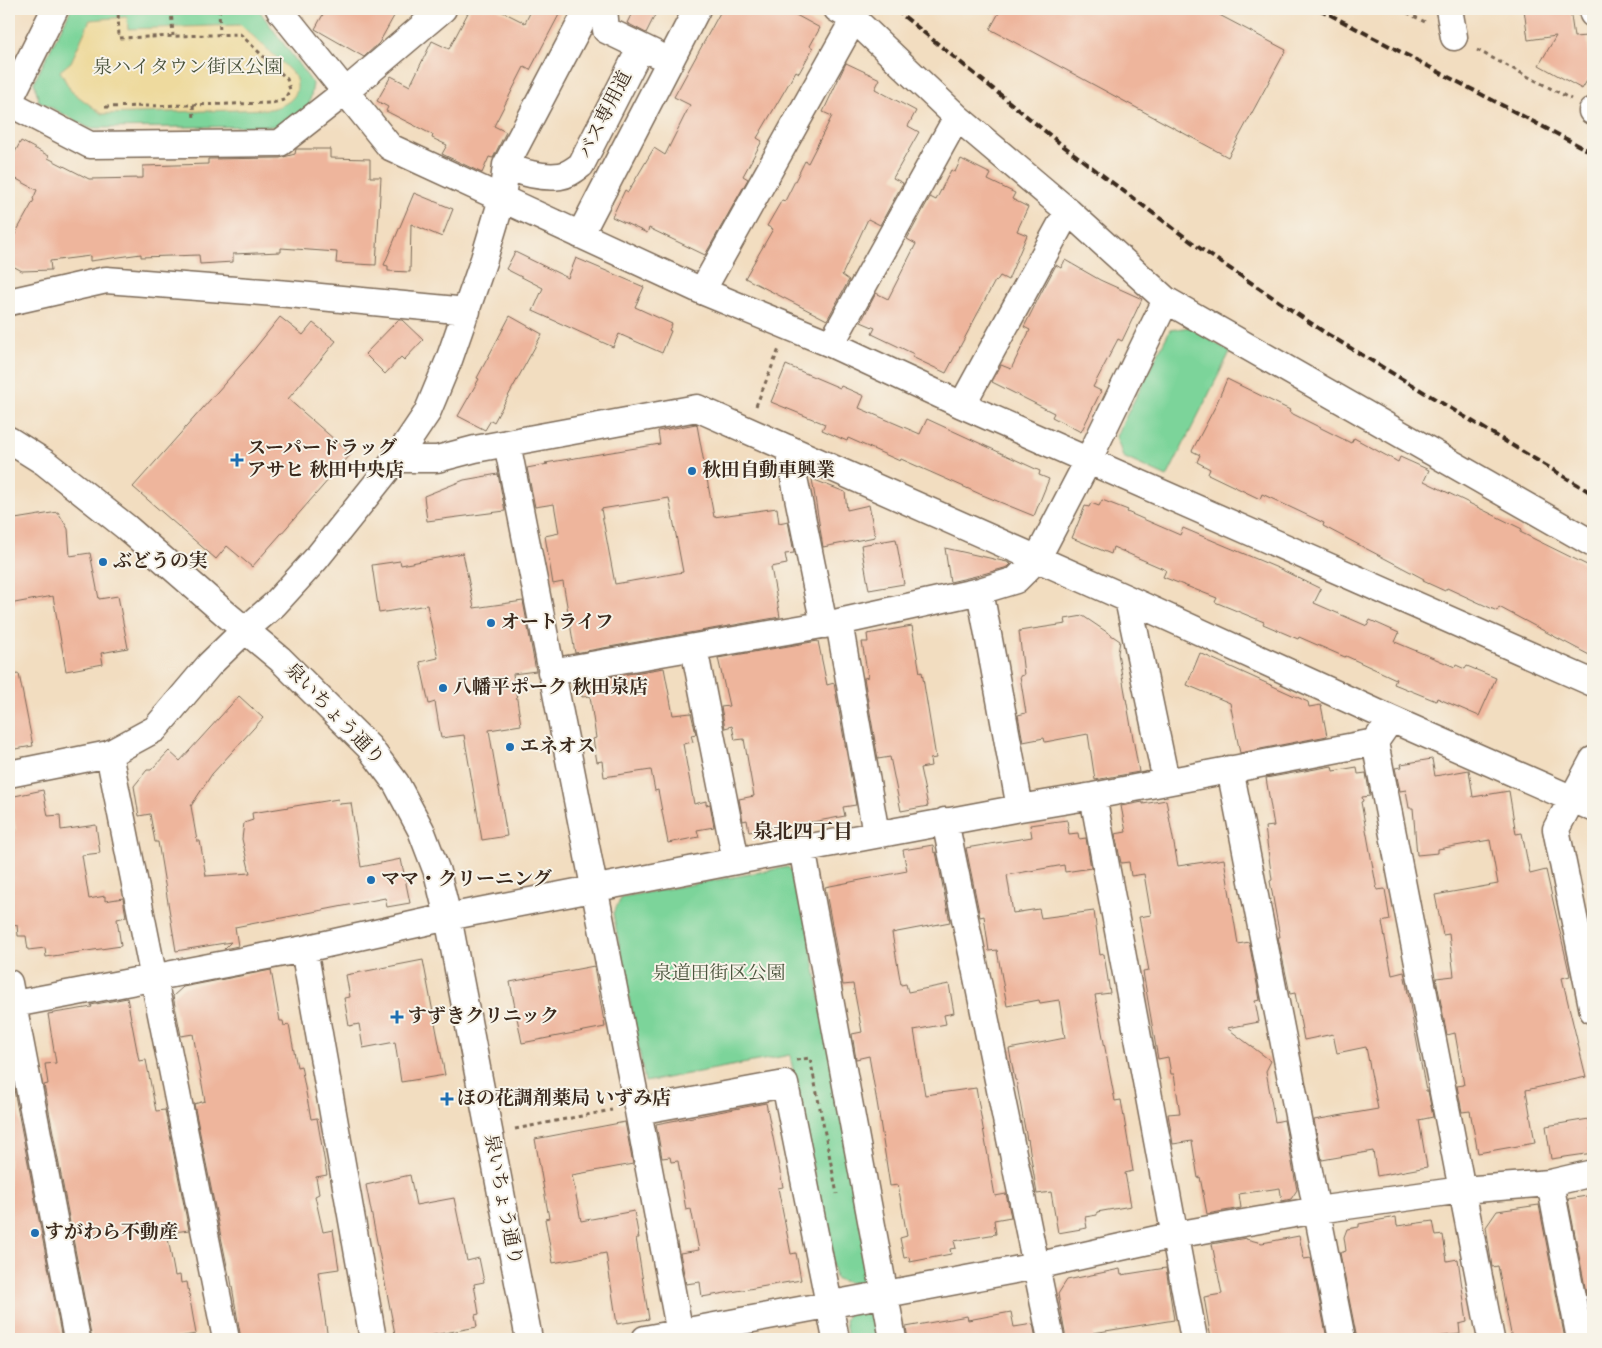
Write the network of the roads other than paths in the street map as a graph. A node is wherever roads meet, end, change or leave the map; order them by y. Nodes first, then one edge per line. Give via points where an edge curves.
1 (55, 9) edge
2 (279, 9) edge
3 (443, 9) edge
4 (588, 9) edge
5 (679, 9) edge
6 (688, 9) edge
7 (697, 9) edge
8 (1449, 9) edge
9 (1593, 9) edge
10 (608, 14) edge
11 (845, 14) edge
12 (1593, 14) edge
13 (1454, 37) road end
14 (660, 53) junction
15 (345, 92) junction
16 (9, 102) edge
17 (957, 117) junction
18 (511, 168) junction
19 (502, 199) junction
20 (1068, 211) junction
21 (574, 233) junction
22 (702, 291) junction
23 (1166, 300) junction
24 (9, 302) edge
25 (467, 311) junction
26 (831, 344) junction
27 (962, 405) junction
28 (9, 440) edge
29 (507, 443) junction
30 (788, 448) junction
31 (396, 459) junction
32 (1088, 461) junction
33 (1593, 544) edge
34 (1037, 559) junction
35 (980, 591) junction
36 (1128, 599) junction
37 (832, 624) junction
38 (245, 630) junction
39 (694, 648) junction
40 (551, 672) junction
41 (1593, 683) edge
42 (1391, 719) junction
43 (1375, 742) junction
44 (109, 754) junction
45 (1593, 760) edge
46 (1230, 769) junction
47 (9, 774) edge
48 (1166, 782) junction
49 (1092, 796) junction
50 (1582, 803) edge
51 (1020, 808) junction
52 (945, 821) junction
53 (876, 834) junction
54 (802, 848) junction
55 (736, 860) junction
56 (594, 889) junction
57 (448, 917) junction
58 (304, 949) junction
59 (154, 977) junction
60 (10, 998) edge
61 (1593, 1011) edge
62 (638, 1111) junction
63 (1593, 1173) edge
64 (1550, 1183) junction
65 (1462, 1190) junction
66 (1317, 1210) junction
67 (1175, 1236) junction
68 (1036, 1266) junction
69 (884, 1295) junction
70 (829, 1304) junction
71 (680, 1336) edge
72 (77, 1339) edge
73 (226, 1339) edge
74 (373, 1339) edge
75 (529, 1339) edge
76 (645, 1339) edge
77 (836, 1339) edge
78 (893, 1339) edge
79 (1051, 1339) edge
80 (1194, 1339) edge
81 (1342, 1339) edge
82 (1491, 1339) edge
83 (1580, 1339) edge

1 - 16 street
2 - 15 street
3 - 15 street
4 - 18 street
5 - 14 street
6 - 14 street
7 - 14 street
8 - 13 street
9 - 12 street
10 - 14 street
10 - 18 street
11 - 17 street
11 - 22 street
14 - 18 street, バス専用道 via 580,165 571,172 560,176 539,176
14 - 21 street
15 - 16 street via 280,143 90,146
15 - 19 street via 390,147
17 - 20 street
17 - 26 street
18 - 19 street
19 - 21 street
19 - 25 street
20 - 23 street
20 - 27 street
21 - 22 street
22 - 26 street
23 - 32 street
23 - 33 street
24 - 25 street via 106,280
25 - 31 street via 427,413
26 - 27 street
27 - 32 street
28 - 38 street, 泉いちょう通り via 44,462 126,527
29 - 30 street via 697,408
29 - 31 street via 436,459
29 - 40 street
30 - 34 street
30 - 37 street
31 - 38 street via 316,558 274,605
32 - 34 street
32 - 41 street
34 - 35 street via 1016,580
34 - 36 street
35 - 37 street
35 - 51 street
36 - 42 street
36 - 48 street
37 - 39 street
37 - 53 street
38 - 44 street via 210,664 155,729
38 - 57 street, 泉いちょう通り via 280,659 369,746 396,783 431,855
39 - 40 street
39 - 55 street
40 - 56 street
42 - 43 street
42 - 50 street
43 - 46 street
43 - 65 street
44 - 47 street
44 - 59 street
45 - 50 street
46 - 48 street
46 - 66 street
48 - 49 street
49 - 51 street
49 - 67 street
50 - 61 street via 1556,829
51 - 52 street
52 - 53 street
52 - 68 street
53 - 54 street
54 - 55 street
54 - 69 street
55 - 56 street
56 - 57 street
56 - 62 street
57 - 58 street
57 - 75 street, 泉いちょう通り
58 - 59 street
58 - 74 street
59 - 60 street
59 - 73 street
60 - 72 street
62 - 70 street via 785,1084
62 - 71 street
63 - 64 street
64 - 65 street
64 - 83 street
65 - 66 street
65 - 82 street
66 - 67 street
66 - 81 street
67 - 68 street
67 - 80 street
68 - 69 street
68 - 79 street
69 - 70 street
69 - 78 street
70 - 71 street
70 - 77 street
71 - 76 street

